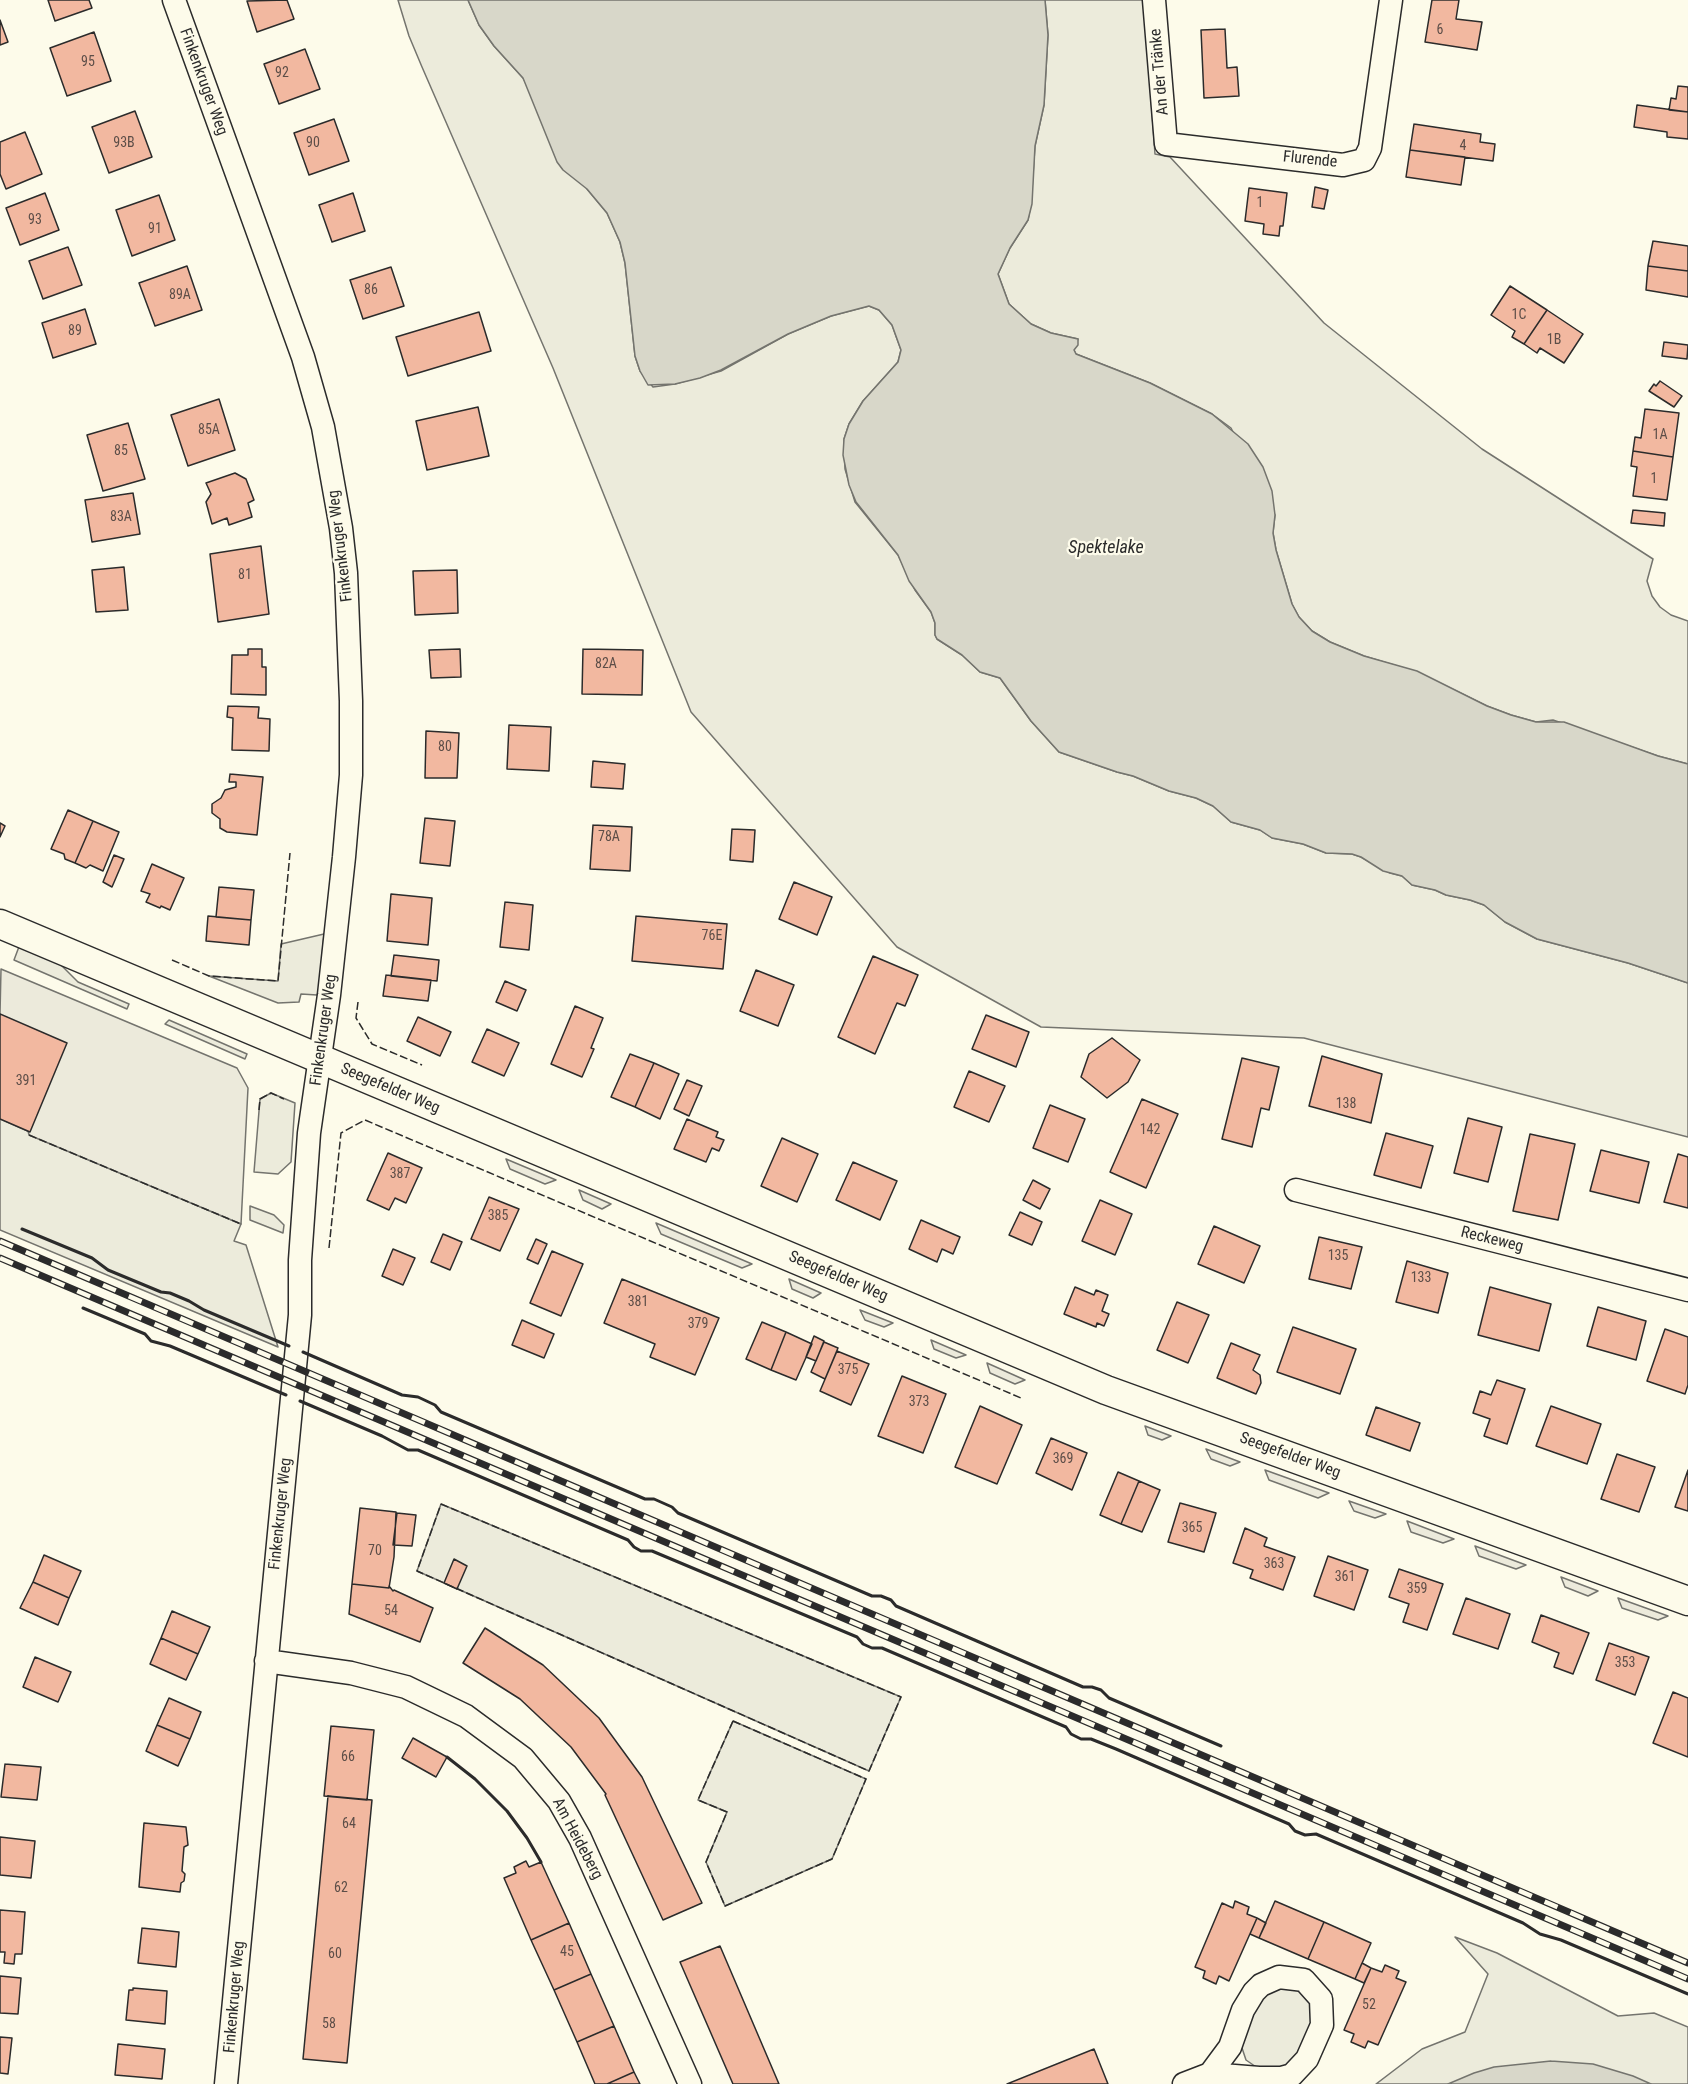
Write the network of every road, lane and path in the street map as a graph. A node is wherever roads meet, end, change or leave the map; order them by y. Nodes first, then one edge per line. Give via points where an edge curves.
1 (174, 0) edge
2 (1154, 0) edge
3 (1391, 0) edge
4 (1166, 144) joint
5 (0, 924) edge
6 (320, 1059) junction
7 (1296, 1190) dead end
8 (1688, 1290) edge
9 (1688, 1601) edge
10 (267, 1661) junction
11 (1210, 2074) junction
12 (226, 2084) edge
13 (690, 2084) edge
14 (1184, 2084) edge

1 - 6 street, Finkenkruger Weg via 303,357 327,444 341,528 349,626 351,776 332,978
2 - 4 street, An der Tränke
3 - 4 street, Flurende via 1370,148 1364,160 1343,165
5 - 6 street, Seegefelder Weg
6 - 9 street, Seegefelder Weg via 1106,1390
6 - 10 street, Finkenkruger Weg via 309,1132 300,1315
7 - 8 street, Reckeweg
10 - 12 street, Finkenkruger Weg
10 - 13 street, Am Heideberg via 351,1672 406,1687 465,1716 523,1758 559,1801 580,1839
11 - 11 street via 1259,2078 1292,2075 1307,2059 1322,2025 1321,1999 1304,1980 1279,1977 1261,1985 1243,2010 1230,2047
11 - 14 street

